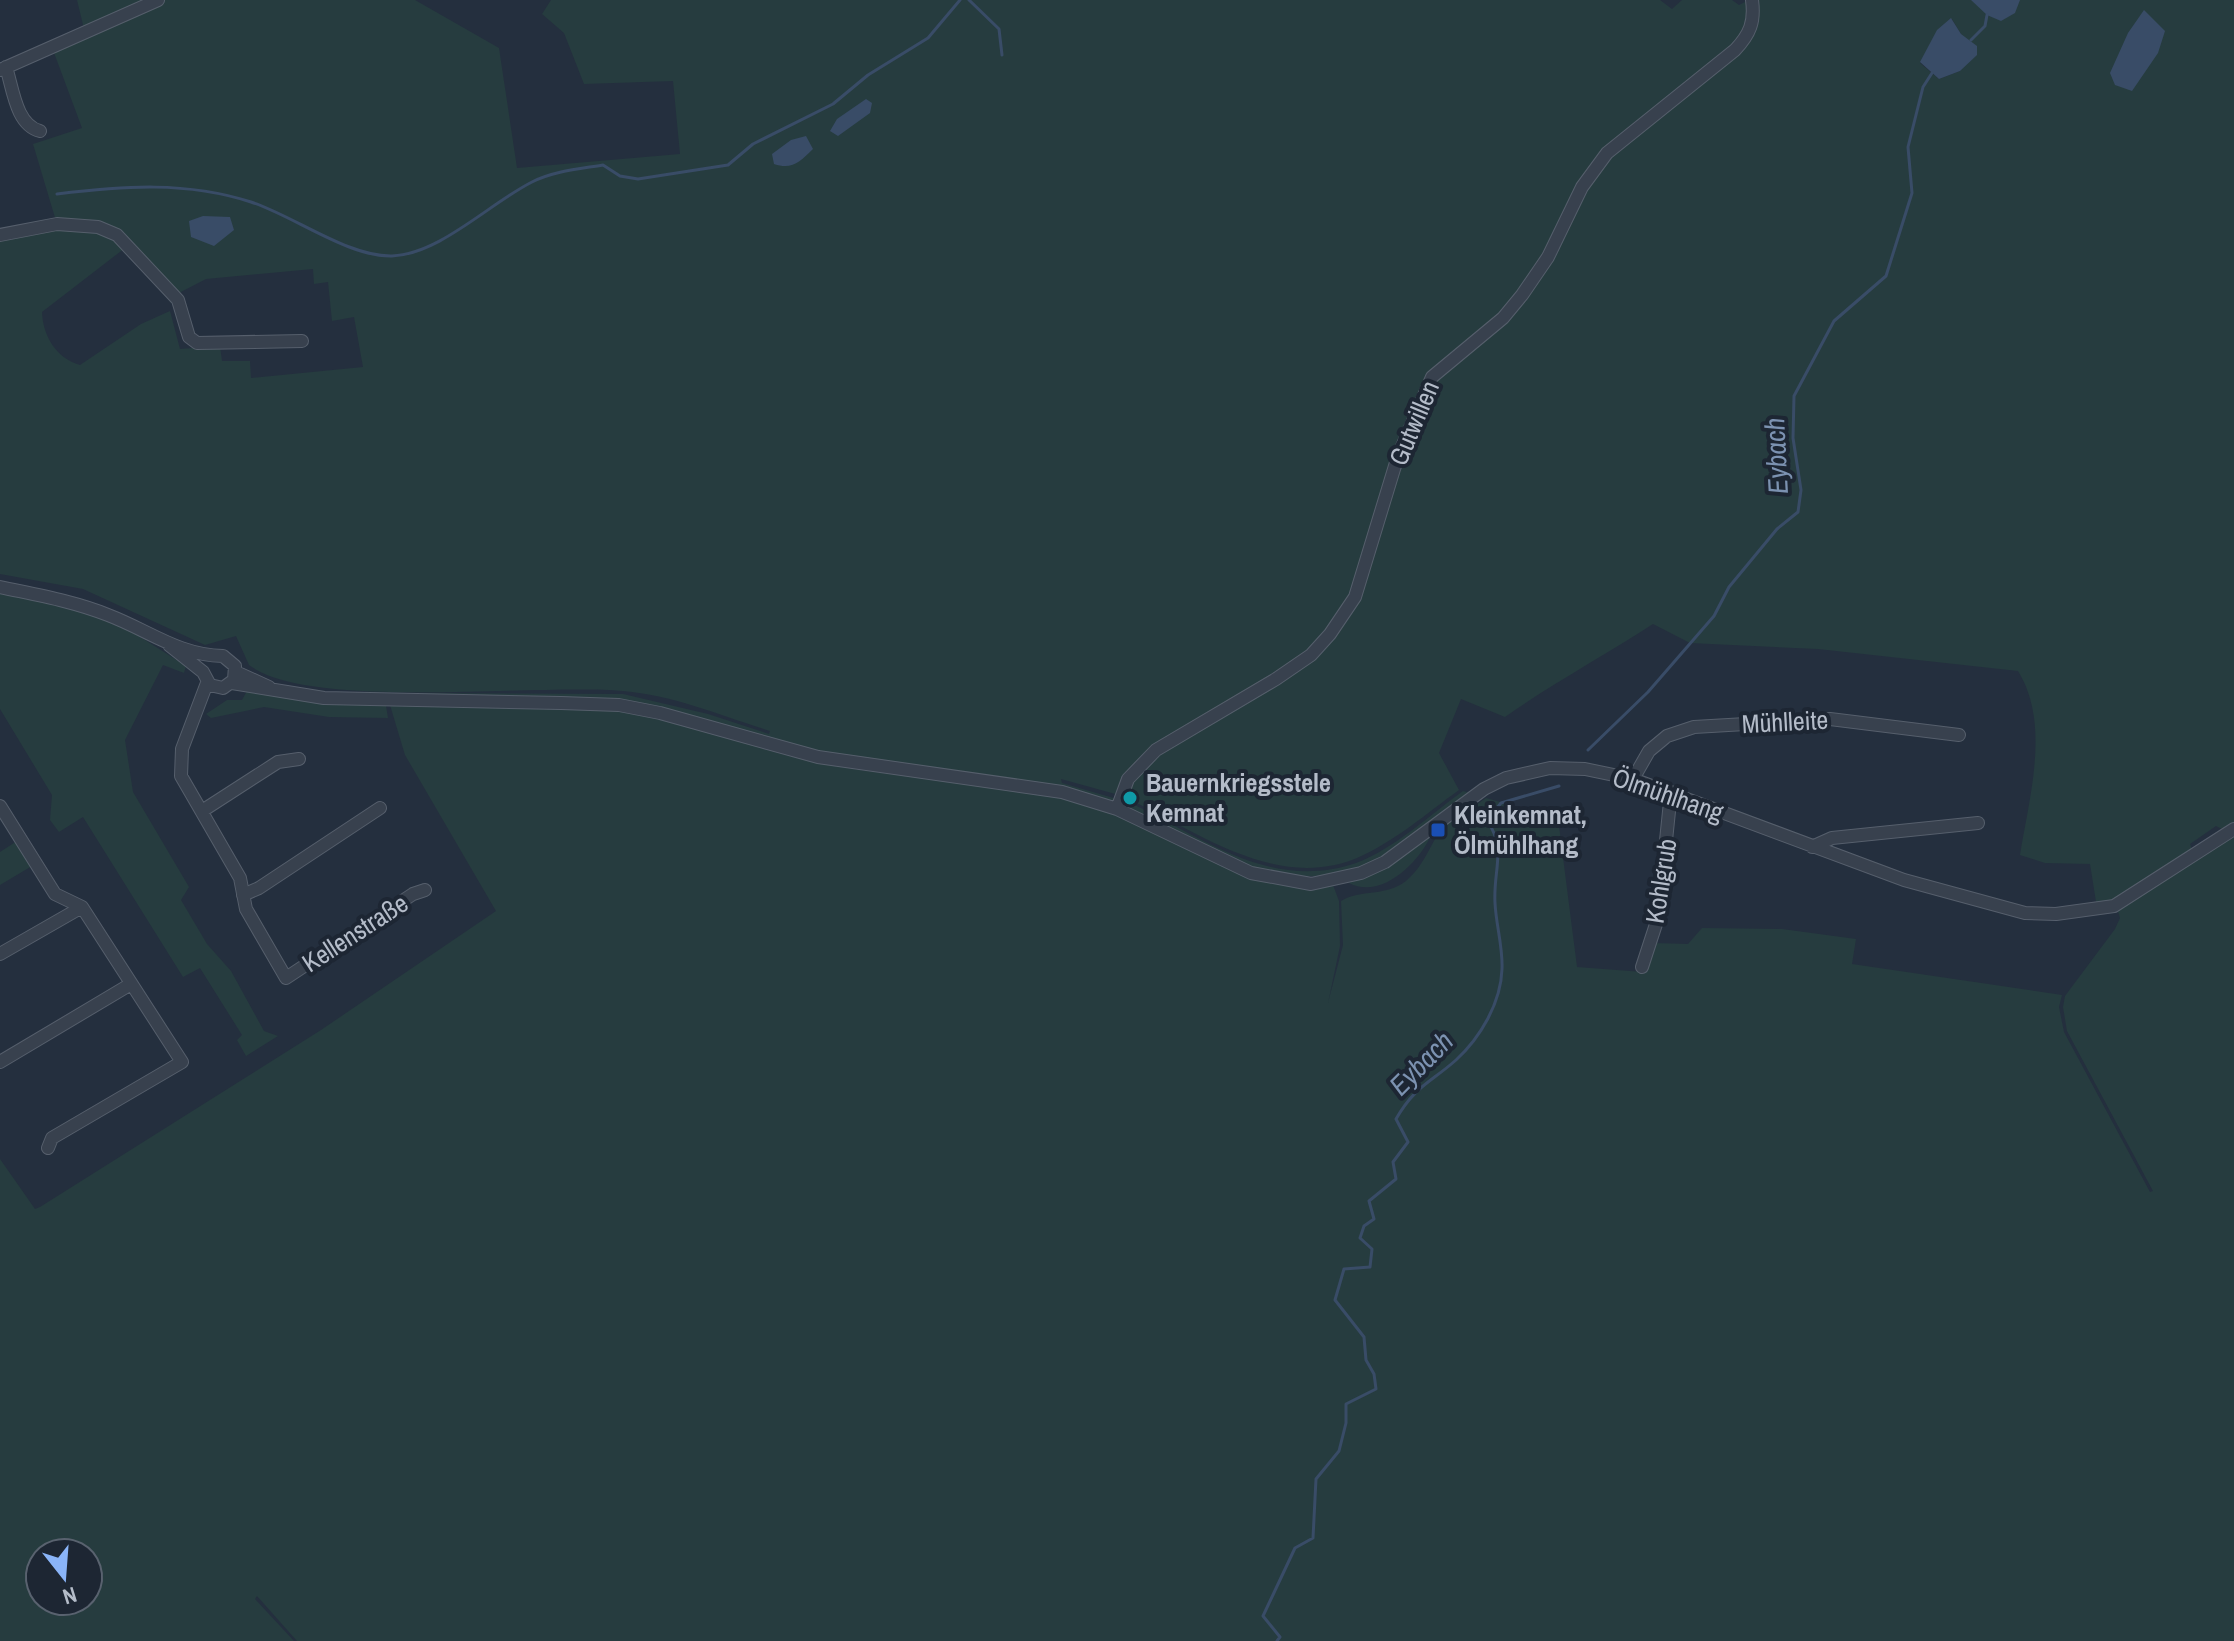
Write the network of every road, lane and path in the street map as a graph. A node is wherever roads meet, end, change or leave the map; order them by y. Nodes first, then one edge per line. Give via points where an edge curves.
1 (158, 0) edge
2 (1752, 0) edge
3 (3, 68) edge
4 (40, 131) dead end
5 (0, 235) edge
6 (302, 341) dead end
7 (0, 587) edge
8 (169, 645) junction
9 (211, 658) junction
10 (219, 679) junction
11 (1959, 735) dead end
12 (299, 759) dead end
13 (1633, 779) junction
14 (1671, 792) junction
15 (0, 806) edge
16 (380, 808) dead end
17 (1117, 809) junction
18 (202, 811) junction
19 (1978, 823) dead end
20 (2234, 829) edge
21 (1812, 847) junction
22 (425, 890) dead end
23 (243, 895) junction
24 (82, 907) junction
25 (0, 954) edge
26 (1642, 967) dead end
27 (131, 984) junction
28 (0, 1062) edge
29 (48, 1148) dead end

1 - 3 street
2 - 17 street, Gutwillen via 1748,36 1607,153 1522,295 1503,318 1432,377 1398,456 1366,567 1345,616 1311,655 1156,750 1128,779
3 - 4 street via 23,120
5 - 6 street via 57,224 98,227 117,235 178,300 189,337 197,343
7 - 8 street via 77,603
8 - 9 street
8 - 10 street
9 - 10 street
9 - 10 street via 228,658
10 - 17 street, Ölmühlhang via 324,698 619,705 818,757 1062,792
10 - 18 street via 200,697 180,763 187,790
11 - 13 street, Mühlleite via 1830,719 1694,727 1658,743
12 - 18 street via 278,762
13 - 14 street, Ölmühlhang
13 - 17 street, Ölmühlhang via 1585,769 1526,772 1484,789 1385,862 1311,884 1251,873
14 - 21 street, Ölmühlhang
14 - 26 street, Kohlgrub via 1658,918
15 - 24 street via 55,894
16 - 23 street
18 - 23 street via 240,878
19 - 21 street via 1832,838
20 - 21 street, Ölmühlhang via 2141,892 2094,911 2025,913 1904,880
22 - 23 street, Kellenstraße via 286,978
24 - 25 street
24 - 27 street
27 - 28 street
27 - 29 street via 182,1062 52,1138

